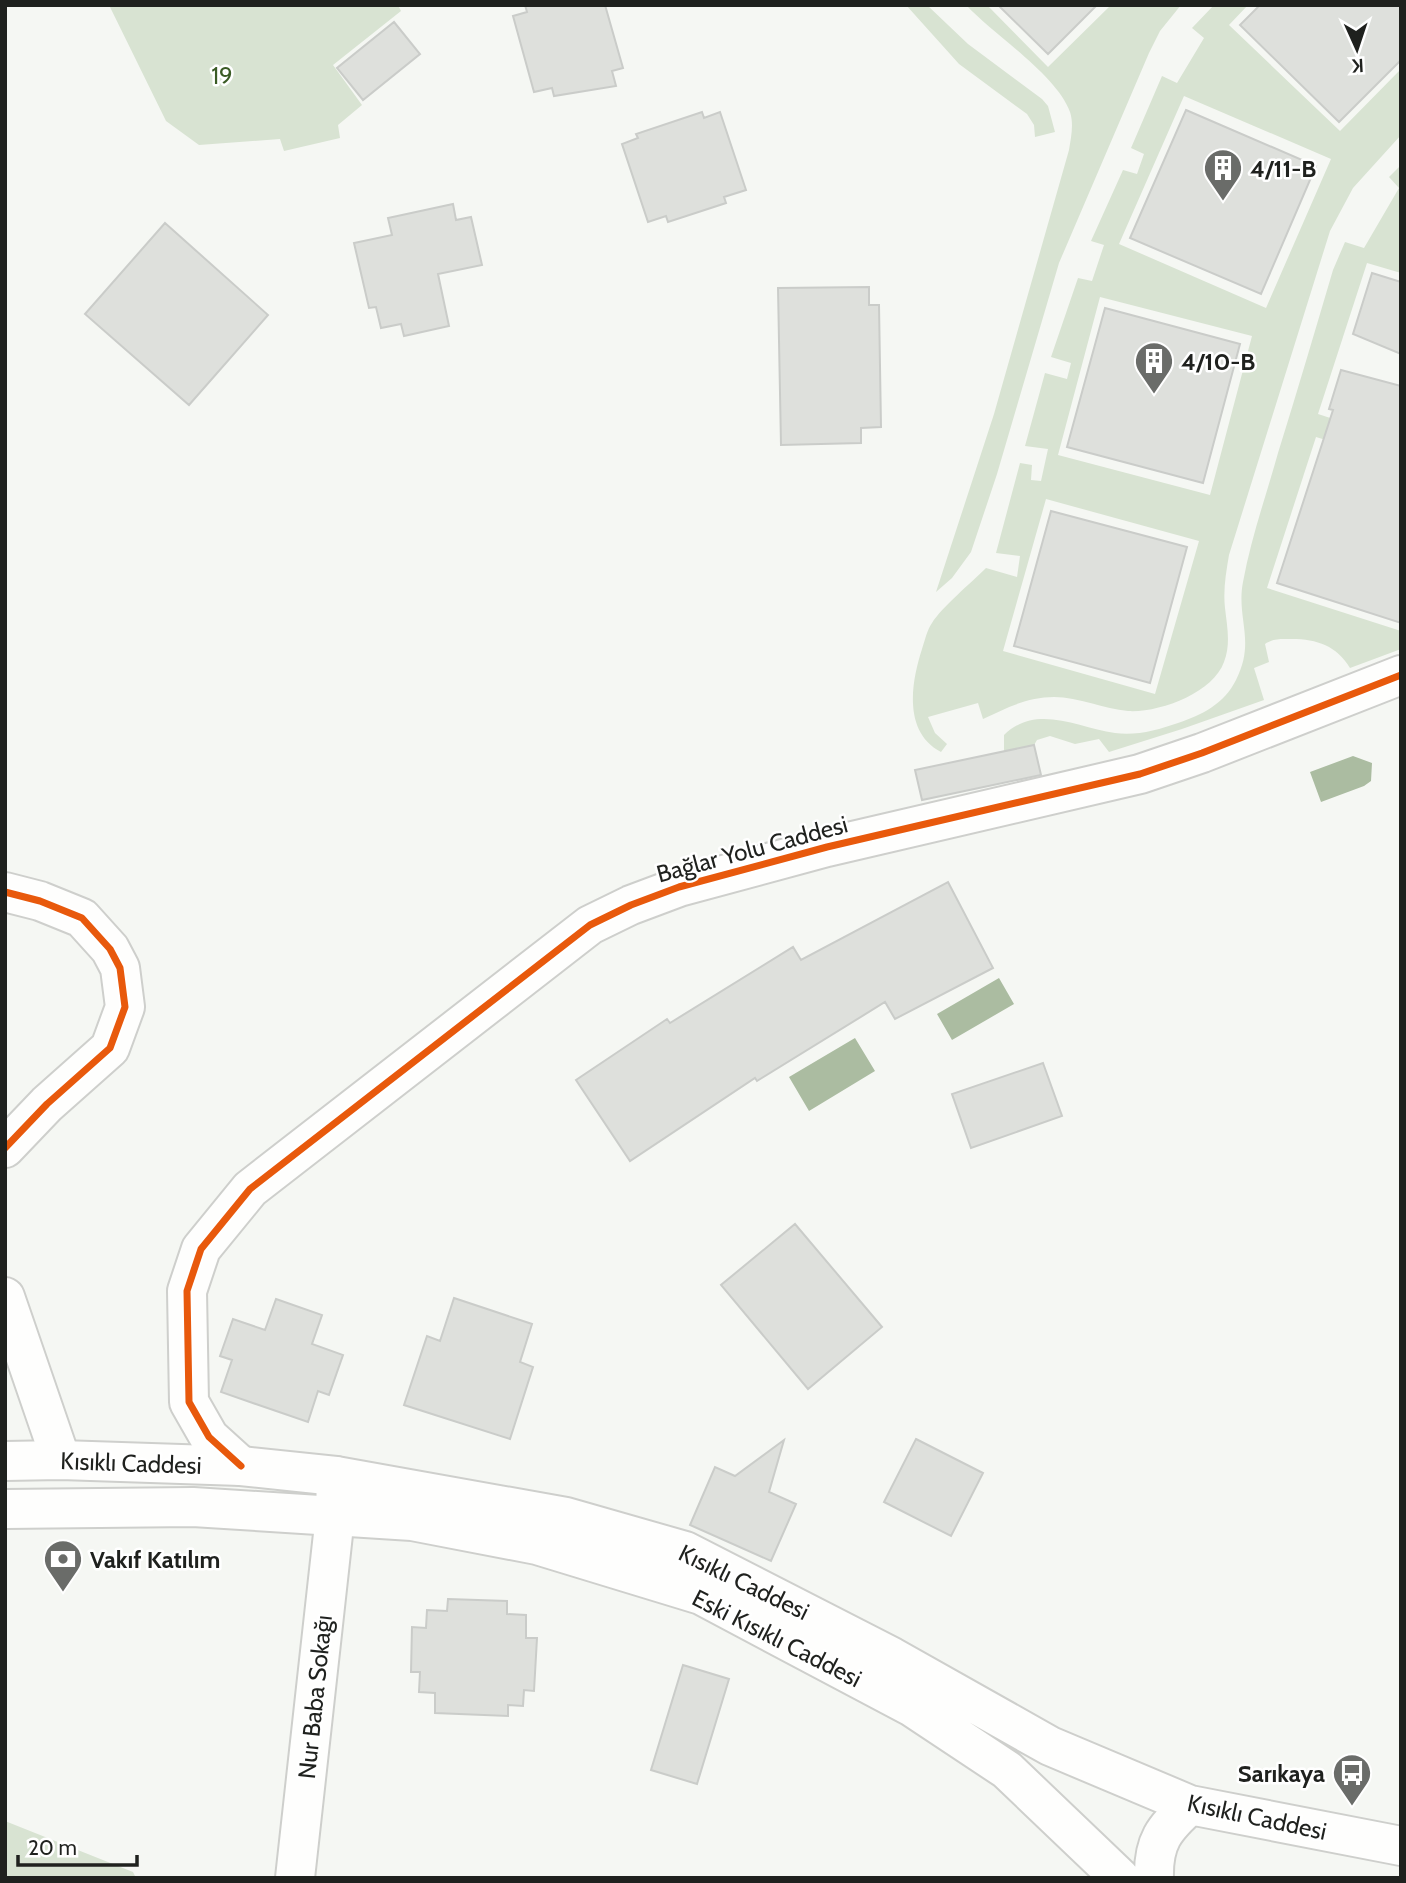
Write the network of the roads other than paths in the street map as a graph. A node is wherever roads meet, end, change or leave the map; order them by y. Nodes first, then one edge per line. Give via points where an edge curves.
1 (1401, 675) edge
2 (5, 892) edge
3 (5, 1147) edge
4 (5, 1297) edge
5 (61, 1460) junction
6 (5, 1461) edge
7 (241, 1466) junction
8 (336, 1476) junction
9 (5, 1509) edge
10 (335, 1516) junction
11 (1190, 1805) junction
12 (1401, 1846) edge
13 (295, 1878) edge
14 (1120, 1878) edge
15 (1154, 1878) edge

1 - 7 main road, Bağlar Yolu Caddesi via 1140,774 827,847 679,887 590,925 250,1189 201,1249 187,1291 189,1402 209,1437
2 - 3 main road via 82,918 110,949 120,968 125,1007 110,1048
4 - 5 main road
5 - 6 main road, Kısıklı Caddesi
5 - 7 main road, Kısıklı Caddesi
7 - 8 main road, Kısıklı Caddesi
8 - 10 main road, Nur Baba Sokağı
8 - 11 main road, Kısıklı Caddesi via 566,1517 685,1551 892,1657 1050,1746
9 - 10 main road, Kısıklı Caddesi via 192,1507
10 - 13 main road, Nur Baba Sokağı
10 - 14 main road, Eski Kısıklı Caddesi via 412,1521 537,1545 701,1595 912,1707 1007,1770
11 - 12 main road, Kısıklı Caddesi
11 - 15 main road via 1170,1823 1160,1843 1154,1856

